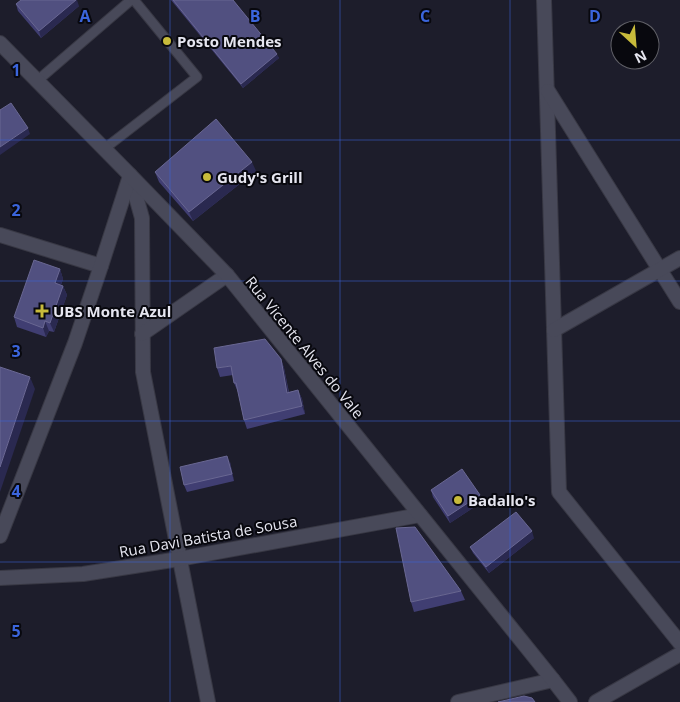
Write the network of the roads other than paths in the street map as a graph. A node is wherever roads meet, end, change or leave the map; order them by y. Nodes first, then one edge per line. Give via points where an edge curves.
1 (132, 0) edge
2 (544, 0) edge
3 (0, 43) edge
4 (37, 81) junction
5 (547, 90) junction
6 (104, 149) junction
7 (130, 175) junction
8 (0, 235) edge
9 (680, 258) edge
10 (101, 266) junction
11 (660, 269) junction
12 (227, 275) junction
13 (680, 302) edge
14 (554, 330) junction
15 (142, 334) junction
16 (420, 515) junction
17 (0, 536) edge
18 (179, 559) junction
19 (0, 578) edge
20 (680, 643) edge
21 (680, 654) edge
22 (562, 694) edge
23 (465, 701) edge
24 (208, 702) edge
25 (596, 702) edge

1 - 4 lane
1 - 6 lane via 197,77
2 - 5 street
3 - 4 street, Rua Vicente Alves do Vale
4 - 6 street, Rua Vicente Alves do Vale
5 - 11 street
5 - 14 street
6 - 7 street, Rua Vicente Alves do Vale
7 - 10 street
7 - 12 street, Rua Vicente Alves do Vale
7 - 15 street via 142,218
8 - 10 street
9 - 11 street
10 - 17 street via 75,343
11 - 13 street
11 - 14 street
12 - 15 street
12 - 16 street, Rua Vicente Alves do Vale
14 - 20 street via 559,492
15 - 18 street via 142,372
16 - 18 street, Rua Davi Batista de Sousa
16 - 22 street, Rua Vicente Alves do Vale
18 - 19 street, Rua Davi Batista de Sousa via 82,574
18 - 24 street
21 - 25 street
22 - 23 street

